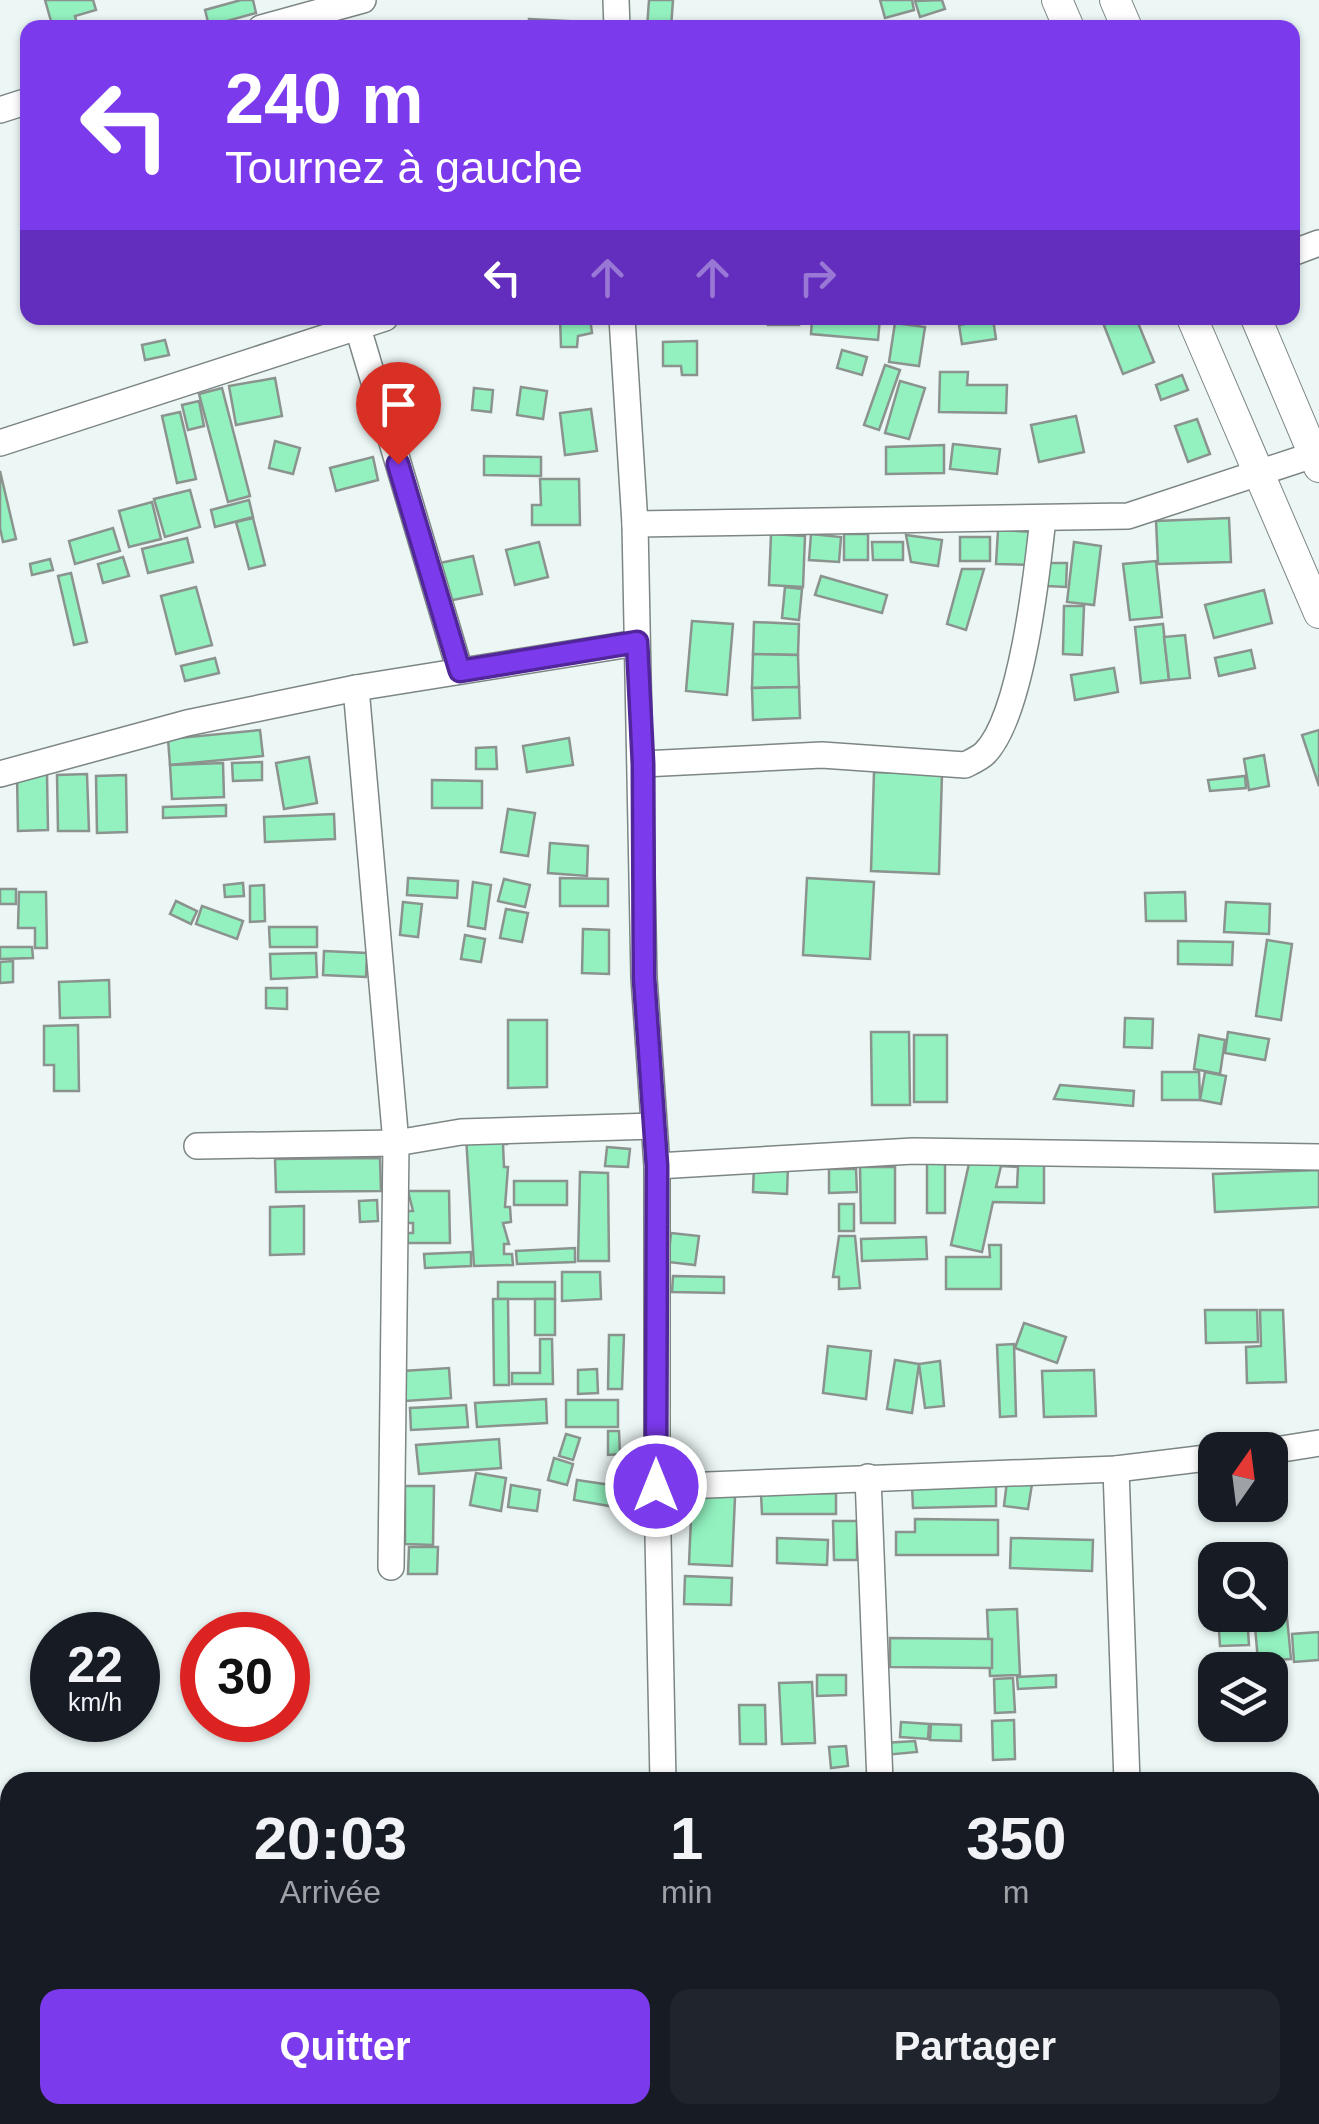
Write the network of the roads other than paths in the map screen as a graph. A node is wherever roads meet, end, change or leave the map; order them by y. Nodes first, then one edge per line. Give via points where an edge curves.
1 (363, 0) edge
2 (272, 19) edge
3 (344, 325) edge
4 (357, 325) edge
5 (622, 325) edge
6 (1195, 325) edge
7 (1259, 325) edge
8 (0, 443) edge
9 (1317, 458) edge
10 (1260, 474) junction
11 (1043, 518) junction
12 (636, 524) junction
13 (1319, 613) edge
14 (637, 642) junction
15 (460, 671) junction
16 (356, 688) junction
17 (643, 764) junction
18 (0, 774) edge
19 (654, 1126) junction
20 (396, 1143) junction
21 (197, 1146) dead end
22 (1319, 1157) edge
23 (657, 1166) junction
24 (1319, 1443) edge
25 (1288, 1448) edge
26 (1198, 1459) edge
27 (1116, 1469) junction
28 (868, 1478) junction
29 (656, 1486) junction
30 (391, 1567) dead end
31 (663, 1772) edge
32 (880, 1772) edge
33 (1127, 1772) edge

1 - 2 street
3 - 8 street
4 - 15 street
5 - 12 street
6 - 10 main road
7 - 9 main road
9 - 10 street
10 - 11 street via 1128,516
10 - 13 main road
11 - 12 street
11 - 17 street via 1019,672 984,754 964,765 822,754
12 - 14 street
14 - 15 street
14 - 17 street
15 - 16 street
16 - 18 street via 188,723
16 - 20 street
17 - 19 street via 644,978
19 - 20 street via 462,1132
19 - 23 street
20 - 21 street
20 - 30 street
22 - 23 street via 913,1150
23 - 29 street
24 - 25 street
26 - 27 street
27 - 28 street
27 - 33 street
28 - 29 street
28 - 32 street
29 - 31 street

